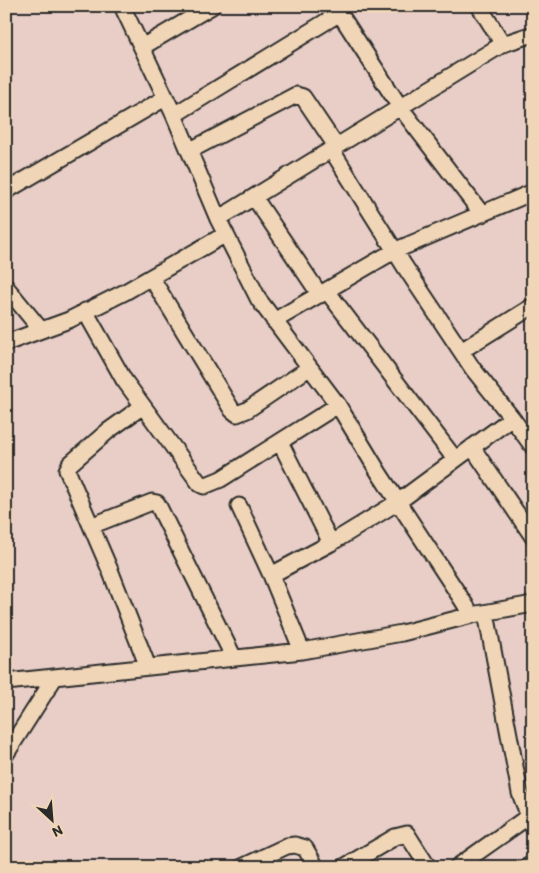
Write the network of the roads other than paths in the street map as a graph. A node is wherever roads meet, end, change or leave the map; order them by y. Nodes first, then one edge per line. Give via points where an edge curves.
1 (122, 6) edge
2 (212, 6) edge
3 (479, 6) edge
4 (338, 10) edge
5 (533, 34) edge
6 (503, 44) junction
7 (142, 47) junction
8 (165, 98) junction
9 (400, 107) junction
10 (174, 115) junction
11 (334, 148) junction
12 (189, 151) junction
13 (6, 191) edge
14 (533, 192) edge
15 (254, 197) junction
16 (482, 214) junction
17 (218, 219) junction
18 (226, 234) junction
19 (394, 251) junction
20 (151, 277) junction
21 (6, 287) edge
22 (323, 293) junction
23 (533, 306) edge
24 (85, 311) junction
25 (274, 321) junction
26 (41, 330) junction
27 (6, 343) edge
28 (461, 351) junction
29 (309, 368) junction
30 (338, 405) junction
31 (143, 406) junction
32 (512, 418) junction
33 (528, 432) edge
34 (280, 442) junction
35 (472, 447) junction
36 (533, 447) edge
37 (455, 460) junction
38 (398, 502) junction
39 (239, 506) dead end
40 (91, 526) junction
41 (533, 537) edge
42 (331, 542) junction
43 (271, 575) junction
44 (533, 604) edge
45 (479, 614) junction
46 (302, 651) junction
47 (234, 658) junction
48 (148, 667) junction
49 (55, 677) junction
50 (8, 679) edge
51 (6, 754) edge
52 (531, 822) edge
53 (533, 863) edge
54 (242, 867) edge
55 (316, 867) edge
56 (344, 867) edge
57 (428, 867) edge
58 (457, 867) edge
59 (528, 867) edge

1 - 7 street
2 - 7 street
3 - 6 street
4 - 9 street
4 - 10 street
5 - 6 street
6 - 9 street
7 - 8 street
8 - 10 street
8 - 13 street
9 - 11 street
9 - 16 street
10 - 12 street
11 - 12 street via 303,97 296,95
11 - 15 street
11 - 19 street
12 - 17 street
14 - 16 street
15 - 17 street
15 - 22 street
16 - 19 street
17 - 18 street
18 - 20 street
18 - 25 street via 259,300
19 - 22 street
19 - 28 street
20 - 24 street
20 - 29 street via 237,414
21 - 26 street
22 - 25 street
22 - 37 street
23 - 28 street
24 - 26 street
24 - 31 street via 124,380
25 - 29 street
26 - 27 street
28 - 32 street
29 - 30 street
30 - 34 street
30 - 38 street
31 - 34 street via 204,486
31 - 40 street via 108,431 67,468
32 - 33 street
32 - 35 street
33 - 36 street
34 - 42 street
35 - 37 street
35 - 41 street
37 - 38 street
38 - 42 street
38 - 45 street
39 - 43 street
40 - 47 street via 152,502 157,503
40 - 48 street
42 - 43 street
43 - 46 street
44 - 45 street
45 - 46 street via 402,633
45 - 52 street via 520,793
46 - 47 street
47 - 48 street
48 - 49 street
49 - 50 street
49 - 51 street
52 - 58 street
53 - 59 street
54 - 55 street via 295,845 305,848
56 - 57 street via 406,834

